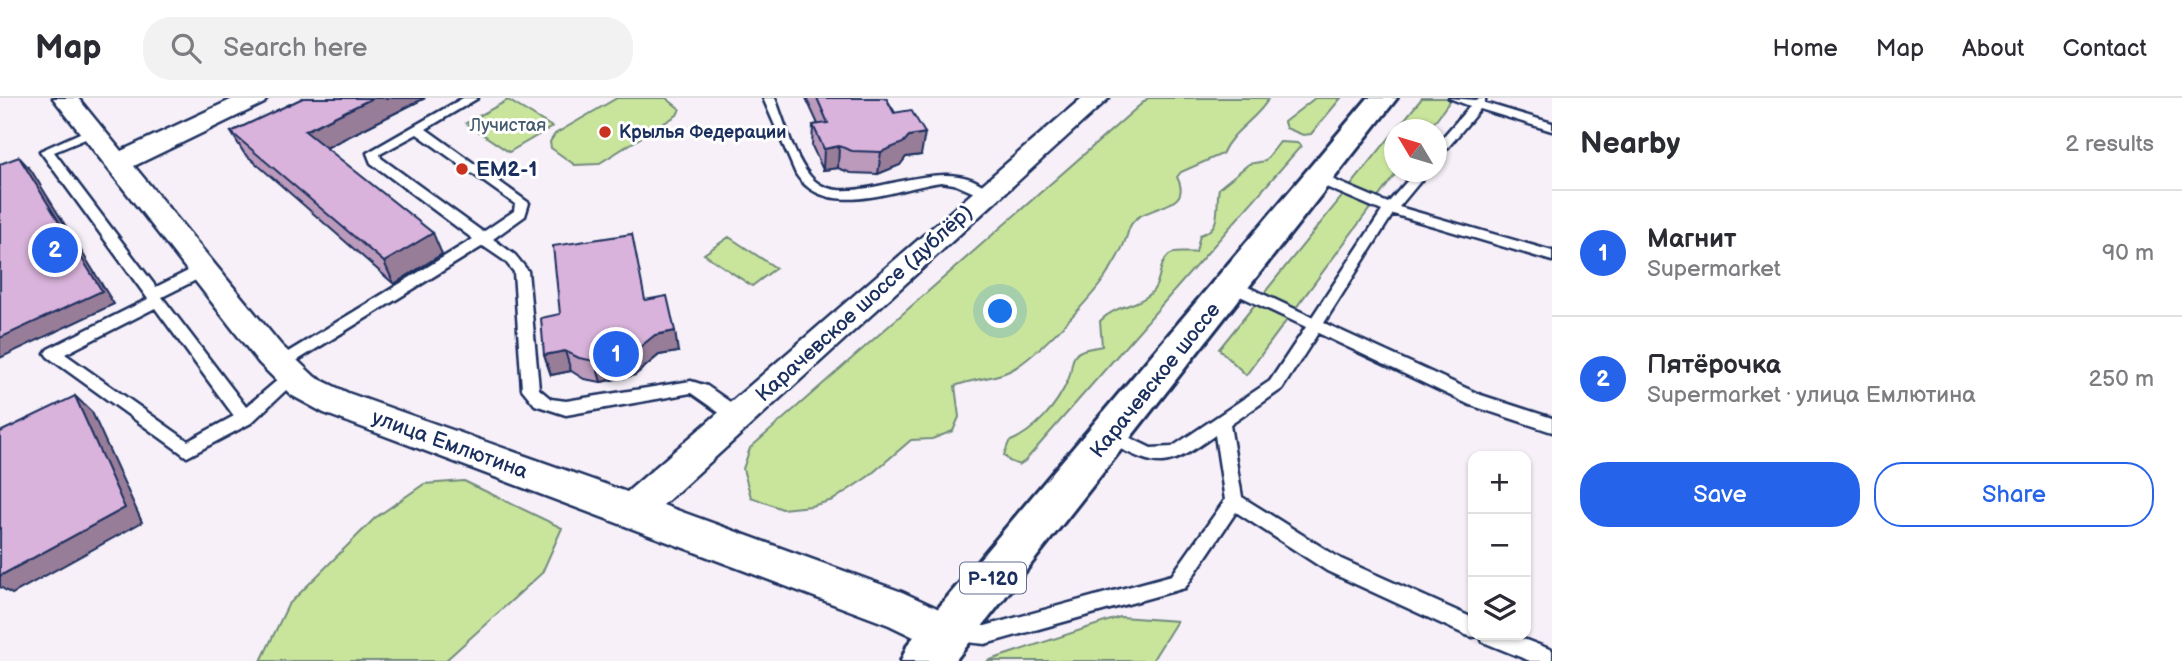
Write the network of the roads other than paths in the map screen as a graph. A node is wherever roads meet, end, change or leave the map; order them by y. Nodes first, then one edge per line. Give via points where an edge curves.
1 (65, 98) edge
2 (254, 98) edge
3 (472, 98) edge
4 (769, 98) edge
5 (1097, 98) edge
6 (1383, 98) edge
7 (1455, 98) edge
8 (1479, 102) edge
9 (1552, 127) edge
10 (417, 128) junction
11 (91, 132) junction
12 (1447, 142) edge
13 (115, 164) junction
14 (1317, 178) junction
15 (1413, 182) edge
16 (986, 194) junction
17 (1390, 209) junction
18 (483, 239) junction
19 (1552, 256) edge
20 (201, 271) junction
21 (1230, 285) junction
22 (155, 298) junction
23 (1313, 324) junction
24 (286, 370) junction
25 (737, 415) junction
26 (245, 418) junction
27 (1221, 421) junction
28 (1552, 425) edge
29 (1110, 436) junction
30 (1234, 501) junction
31 (632, 510) junction
32 (1468, 626) edge
33 (1502, 640) edge
34 (936, 647) edge
35 (1552, 660) edge

1 - 11 street, улица Емлютина
2 - 13 street
3 - 10 lane
4 - 16 lane via 804,176 820,190 849,195 940,178 957,180
5 - 16 street, Карачевское шоссе (дублёр)
6 - 14 highway, Карачевское шоссе / Р-120
7 - 8 lane
8 - 9 lane
8 - 12 lane
10 - 18 lane via 520,200 520,213
10 - 18 lane via 380,147 373,153 375,160
11 - 13 street, улица Емлютина
11 - 22 lane via 46,150
13 - 20 street, улица Емлютина
14 - 17 lane
14 - 21 highway, Карачевское шоссе / Р-120
15 - 17 lane
16 - 25 street, Карачевское шоссе (дублёр)
17 - 19 lane
17 - 23 lane
18 - 24 lane
18 - 25 lane via 521,271 530,389 541,402 566,408 691,387
20 - 22 lane
20 - 24 street, улица Емлютина
21 - 23 lane
21 - 29 highway, Карачевское шоссе / Р-120
22 - 26 lane
22 - 26 lane via 53,353 187,450
23 - 27 lane via 1276,385
23 - 28 lane via 1476,400
24 - 26 lane
24 - 31 street, улица Емлютина via 303,386 335,403
25 - 31 street, Карачевское шоссе (дублёр)
27 - 29 lane via 1175,454 1149,455
27 - 30 lane
29 - 34 highway, Карачевское шоссе / Р-120
30 - 32 lane via 1334,565
30 - 34 lane via 1178,582
31 - 34 street, улица Емлютина via 902,611
33 - 35 lane

